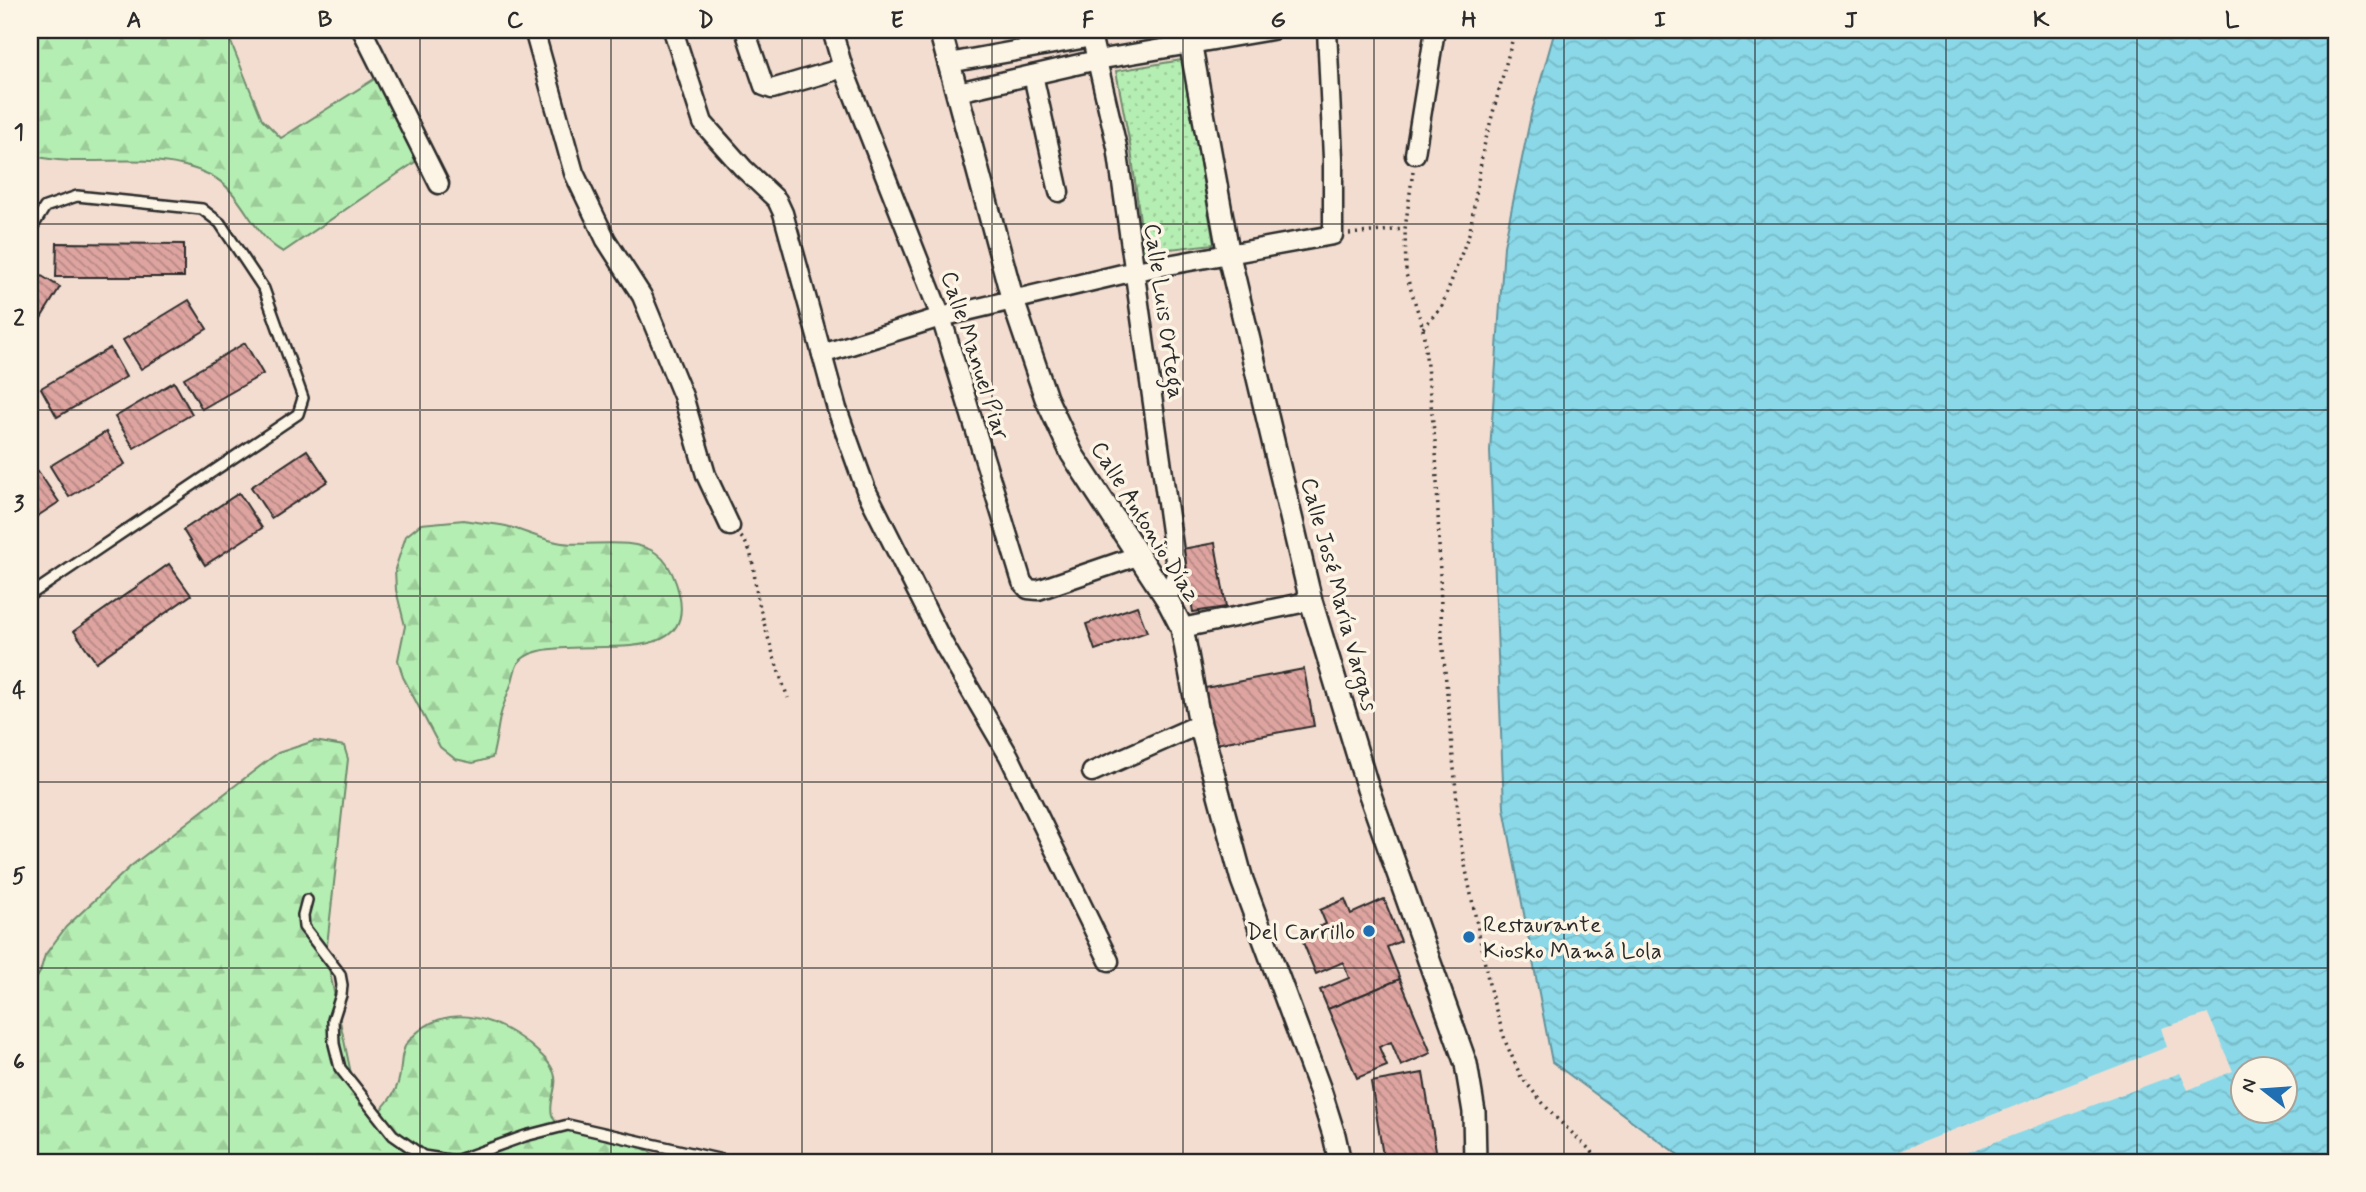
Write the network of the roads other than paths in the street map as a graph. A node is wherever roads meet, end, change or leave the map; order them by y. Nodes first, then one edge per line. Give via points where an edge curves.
1 (362, 30) edge
2 (534, 30) edge
3 (673, 30) edge
4 (745, 30) edge
5 (832, 30) edge
6 (940, 30) edge
7 (1272, 30) edge
8 (1327, 30) edge
9 (1435, 30) edge
10 (1091, 34) edge
11 (1189, 37) edge
12 (1097, 60) junction
13 (949, 63) junction
14 (843, 68) junction
15 (1033, 75) junction
16 (958, 92) junction
17 (1415, 153) road end
18 (439, 184) dead end
19 (1059, 192) dead end
20 (30, 231) edge
21 (1229, 256) junction
22 (1135, 271) junction
23 (1013, 301) junction
24 (941, 317) junction
25 (822, 354) junction
26 (730, 526) road end
27 (1138, 556) junction
28 (30, 595) edge
29 (1167, 599) junction
30 (1311, 601) junction
31 (1182, 628) junction
32 (1200, 723) junction
33 (1092, 772) dead end
34 (307, 900) dead end
35 (1109, 961) dead end
36 (732, 1162) edge
37 (1340, 1162) edge
38 (1475, 1162) edge

1 - 18 street
2 - 26 street via 574,173 606,240 642,296 683,396 706,475
3 - 25 street via 703,123 777,200 783,213
4 - 14 street via 764,86 772,89
5 - 14 street, Calle Manuel Piar
6 - 13 street, Calle Antonio Díaz
7 - 11 street
8 - 21 street via 1333,235
9 - 17 street
10 - 12 street, Calle Luis Ortega
10 - 13 street
11 - 12 street
11 - 21 street, Calle José María Vargas
12 - 15 street
12 - 22 street, Calle Luis Ortega via 1118,147
13 - 16 street, Calle Antonio Díaz
14 - 24 street, Calle Manuel Piar
15 - 16 street
15 - 19 street
16 - 23 street, Calle Antonio Díaz
20 - 28 lane via 45,207 77,196 202,209 220,223 264,289 303,398 298,414
21 - 22 street
21 - 30 street, Calle José María Vargas
22 - 23 street
22 - 29 street, Calle Luis Ortega via 1176,567
23 - 24 street
23 - 27 street, Calle Antonio Díaz via 1046,398 1072,454
24 - 25 street
24 - 27 street, Calle Manuel Piar via 1022,582 1028,589 1038,590
25 - 35 street via 866,491 944,645 1009,756
27 - 29 street, Calle Antonio Díaz
29 - 31 street, Calle Antonio Díaz
30 - 31 street
30 - 38 street, Calle José María Vargas via 1368,789 1466,1064 1474,1112
31 - 32 street, Calle Antonio Díaz
32 - 33 street
32 - 37 street, Calle Antonio Díaz via 1242,880 1320,1090
34 - 36 lane via 304,927 340,974 341,995 333,1020 340,1068 393,1135 423,1156 455,1161 568,1125

